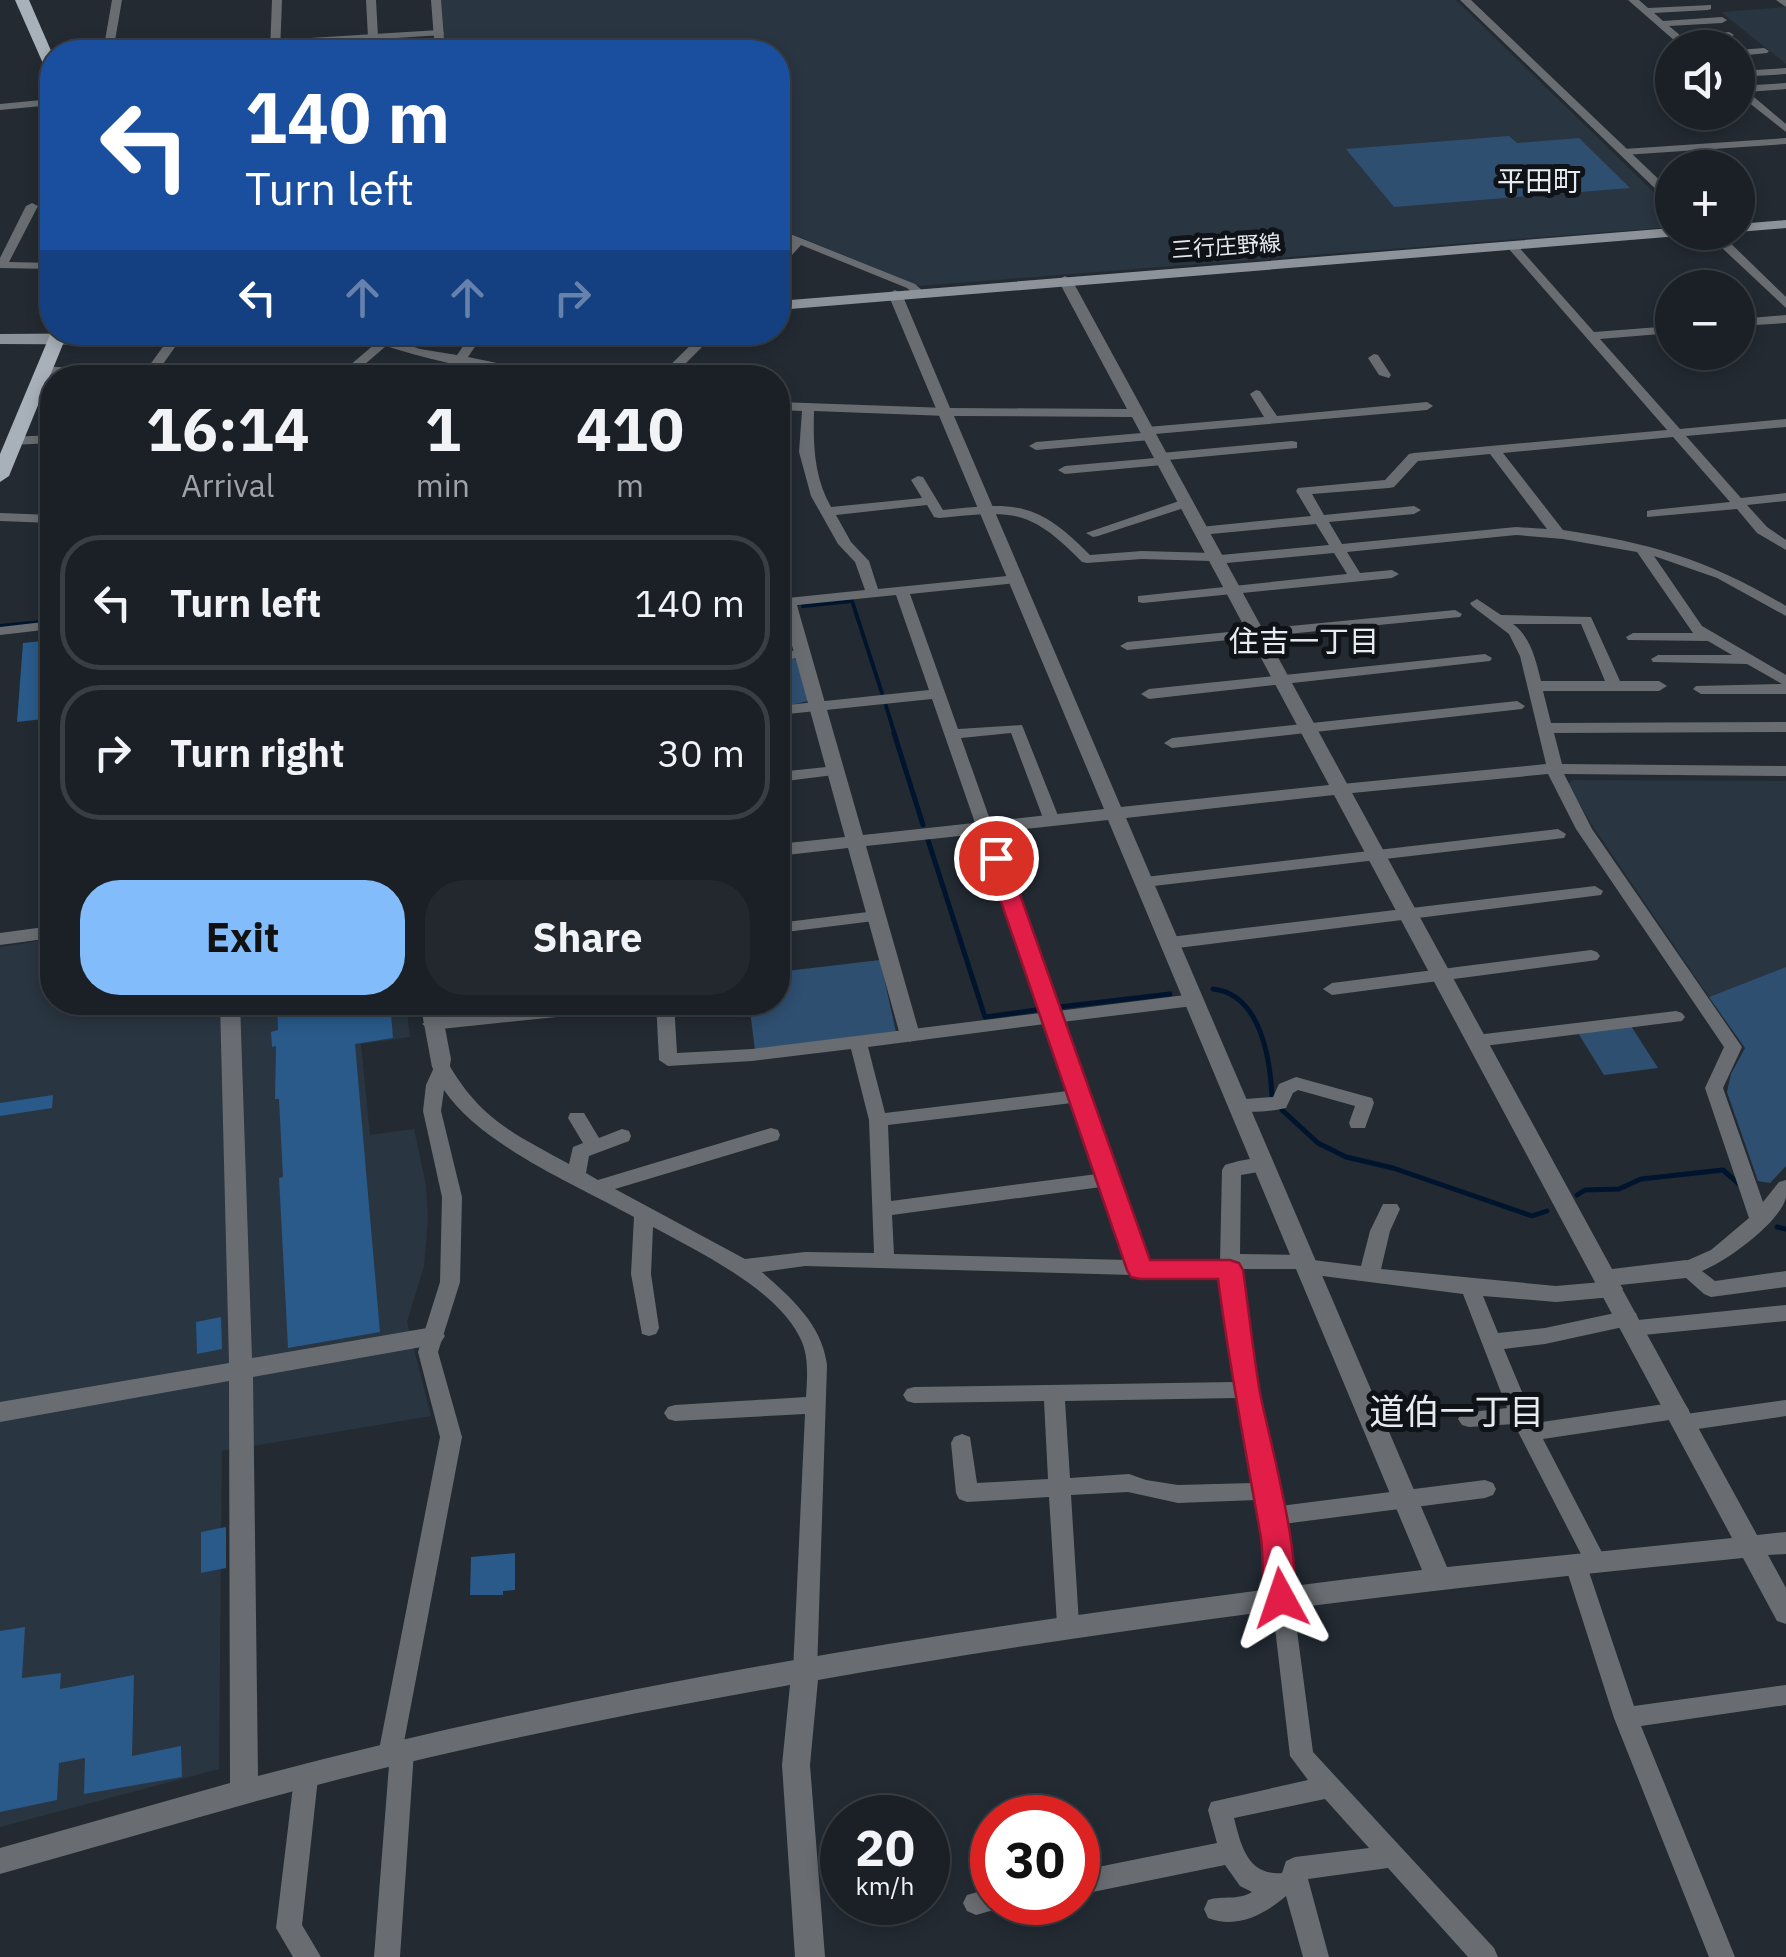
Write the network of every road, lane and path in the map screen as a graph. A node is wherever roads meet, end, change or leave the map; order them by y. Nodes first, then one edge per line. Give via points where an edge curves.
1 (22, 0) edge
2 (117, 0) edge
3 (277, 0) edge
4 (371, 0) edge
5 (436, 0) edge
6 (1465, 0) edge
7 (1632, 0) edge
8 (1708, 7) dead end
9 (1646, 11) junction
10 (1722, 20) dead end
11 (1661, 24) junction
12 (1669, 30) edge
13 (439, 33) junction
14 (373, 37) junction
15 (41, 40) edge
16 (110, 40) edge
17 (275, 40) edge
18 (346, 40) edge
19 (439, 40) edge
20 (1764, 51) dead end
21 (1755, 52) edge
22 (1786, 71) edge
23 (1770, 72) junction
24 (1755, 73) edge
25 (1786, 86) edge
26 (1755, 88) edge
27 (40, 103) edge
28 (1755, 103) edge
29 (0, 107) edge
30 (1786, 110) edge
31 (1766, 112) junction
32 (1786, 130) edge
33 (1786, 141) edge
34 (1624, 152) junction
35 (1655, 182) edge
36 (32, 206) dead end
37 (1786, 224) edge
38 (1755, 227) edge
39 (1655, 234) edge
40 (790, 238) edge
41 (790, 242) edge
42 (797, 242) junction
43 (1512, 246) junction
44 (790, 250) edge
45 (1730, 250) edge
46 (3, 266) edge
47 (40, 266) edge
48 (1066, 280) junction
49 (0, 281) edge
50 (918, 292) junction
51 (895, 294) junction
52 (1786, 304) edge
53 (790, 305) edge
54 (1786, 319) edge
55 (1755, 322) edge
56 (1655, 330) edge
57 (1591, 336) junction
58 (40, 337) edge
59 (0, 339) edge
60 (379, 345) edge
61 (400, 345) edge
62 (470, 345) edge
63 (697, 345) edge
64 (1374, 358) dead end
65 (460, 360) junction
66 (357, 365) edge
67 (480, 365) edge
68 (676, 365) edge
69 (1385, 375) dead end
70 (40, 377) edge
71 (1256, 394) dead end
72 (1427, 406) dead end
73 (790, 407) edge
74 (808, 409) junction
75 (947, 412) junction
76 (1273, 420) junction
77 (1786, 424) edge
78 (1145, 427) junction
79 (1678, 434) junction
80 (40, 439) edge
81 (12, 441) junction
82 (1292, 445) dead end
83 (1036, 446) dead end
84 (1492, 449) junction
85 (1162, 459) junction
86 (1065, 470) dead end
87 (0, 476) edge
88 (918, 480) dead end
89 (1786, 498) edge
90 (930, 501) junction
91 (1185, 503) junction
92 (1739, 504) junction
93 (988, 509) junction
94 (1414, 510) dead end
95 (827, 512) junction
96 (1652, 514) dead end
97 (0, 517) edge
98 (40, 519) edge
99 (1321, 519) junction
100 (1200, 531) junction
101 (1093, 533) dead end
102 (1559, 535) junction
103 (1786, 546) edge
104 (1338, 548) junction
105 (1643, 551) junction
106 (1215, 558) junction
107 (1392, 574) dead end
108 (1356, 578) junction
109 (1017, 579) junction
110 (1233, 590) junction
111 (902, 591) junction
112 (873, 594) junction
113 (1143, 599) dead end
114 (790, 602) edge
115 (1477, 603) dead end
116 (1786, 612) edge
117 (1455, 614) dead end
118 (1498, 619) junction
119 (790, 620) edge
120 (40, 623) edge
121 (0, 631) edge
122 (1257, 633) junction
123 (1633, 637) dead end
124 (1711, 637) junction
125 (1127, 646) dead end
126 (804, 654) junction
127 (790, 655) edge
128 (1485, 658) dead end
129 (1658, 660) dead end
130 (1750, 660) junction
131 (1786, 662) edge
132 (1768, 670) junction
133 (1282, 680) junction
134 (1786, 681) edge
135 (1536, 686) junction
136 (1614, 686) junction
137 (1660, 686) dead end
138 (1702, 688) dead end
139 (1786, 689) edge
140 (939, 694) junction
141 (1150, 694) dead end
142 (818, 706) junction
143 (1517, 706) dead end
144 (790, 710) edge
145 (1786, 727) edge
146 (1308, 728) junction
147 (1546, 728) junction
148 (953, 734) junction
149 (1172, 743) dead end
150 (836, 771) junction
151 (1786, 771) edge
152 (1557, 772) junction
153 (790, 776) edge
154 (1342, 789) junction
155 (1116, 813) junction
156 (1051, 818) junction
157 (985, 826) junction
158 (1558, 834) dead end
159 (856, 841) junction
160 (790, 849) edge
161 (1376, 855) junction
162 (1145, 882) junction
163 (1594, 891) dead end
164 (1408, 914) junction
165 (876, 916) junction
166 (790, 927) edge
167 (40, 934) edge
168 (0, 939) edge
169 (1170, 943) junction
170 (1591, 956) dead end
171 (1442, 976) junction
172 (1332, 989) dead end
173 (1193, 1000) junction
174 (230, 1015) edge
175 (431, 1015) edge
176 (666, 1015) edge
177 (1054, 1016) junction
178 (1676, 1017) dead end
179 (910, 1035) junction
180 (858, 1042) junction
181 (1476, 1042) junction
182 (442, 1068) junction
183 (1080, 1096) junction
184 (1238, 1105) junction
185 (577, 1118) dead end
186 (878, 1120) junction
187 (1358, 1123) dead end
188 (770, 1135) dead end
189 (622, 1136) dead end
190 (595, 1146) junction
191 (1263, 1166) junction
192 (576, 1176) junction
193 (1110, 1178) junction
194 (596, 1187) junction
195 (1786, 1187) edge
196 (1390, 1208) dead end
197 (882, 1209) junction
198 (644, 1214) junction
199 (1758, 1220) junction
200 (884, 1260) junction
201 (1230, 1265) junction
202 (1306, 1265) junction
203 (743, 1268) junction
204 (1686, 1269) junction
205 (1140, 1270) junction
206 (1370, 1272) junction
207 (1786, 1279) edge
208 (1610, 1284) junction
209 (1470, 1287) junction
210 (1786, 1312) edge
211 (1631, 1323) junction
212 (649, 1328) dead end
213 (433, 1336) junction
214 (1492, 1342) junction
215 (241, 1371) junction
216 (1246, 1390) junction
217 (914, 1394) dead end
218 (1054, 1394) junction
219 (816, 1405) junction
220 (1786, 1408) edge
221 (0, 1412) edge
222 (676, 1413) dead end
223 (1681, 1416) junction
224 (1470, 1419) dead end
225 (1526, 1424) junction
226 (962, 1443) dead end
227 (1060, 1486) junction
228 (1485, 1489) dead end
229 (1266, 1491) junction
230 (1406, 1499) junction
231 (1270, 1516) junction
232 (1786, 1542) edge
233 (1750, 1546) junction
234 (1586, 1564) junction
235 (1439, 1579) junction
236 (1281, 1598) junction
237 (1786, 1613) edge
238 (1068, 1624) junction
239 (805, 1672) junction
240 (1786, 1695) edge
241 (1626, 1718) junction
242 (396, 1753) junction
243 (306, 1778) junction
244 (1327, 1787) junction
245 (244, 1793) junction
246 (1231, 1852) junction
247 (1393, 1856) junction
248 (0, 1861) edge
249 (1100, 1879) edge
250 (1286, 1885) junction
251 (1216, 1909) dead end
252 (308, 1957) edge
253 (387, 1957) edge
254 (810, 1957) edge
255 (1316, 1957) edge
256 (1485, 1957) edge
257 (1722, 1957) edge

1 - 15 main road
2 - 16 street
3 - 17 street
4 - 14 street
5 - 13 street
6 - 34 street
7 - 9 street
8 - 9 street
9 - 11 street
10 - 11 street
11 - 12 street
13 - 14 street
13 - 19 street
14 - 18 street
20 - 21 street
22 - 23 street
23 - 24 street
23 - 25 street
25 - 26 street
27 - 29 street
28 - 31 street
30 - 31 street
31 - 32 street
33 - 34 street
34 - 35 street
36 - 46 street
37 - 38 main road
39 - 43 main road, 三行庄野線
40 - 42 street
41 - 42 street
42 - 44 street
42 - 50 street
43 - 48 main road, 三行庄野線
43 - 57 street
45 - 52 street
46 - 47 street
46 - 49 street
48 - 50 main road, 三行庄野線
48 - 78 street
50 - 51 main road, 三行庄野線
51 - 53 main road, 三行庄野線
51 - 75 street
54 - 55 street
56 - 57 street
57 - 79 street
58 - 59 main road
60 - 66 street
61 - 65 street
62 - 65 street
63 - 68 street
64 - 69 street
65 - 67 street
70 - 81 main road
71 - 76 street
72 - 76 street
73 - 74 street
74 - 75 street
74 - 95 street via 806,452
75 - 78 street
75 - 93 street
76 - 78 street
77 - 79 street
78 - 83 street
78 - 85 street
79 - 84 street
79 - 92 street
80 - 81 street
81 - 87 main road
82 - 85 street
84 - 99 street via 1414,457 1389,484 1303,492
84 - 102 street
85 - 86 street
85 - 91 street
88 - 90 street
89 - 92 street
90 - 93 street via 939,514
90 - 95 street
91 - 100 street
91 - 101 street
92 - 96 street
92 - 103 street
93 - 106 street via 1030,510 1087,560 1142,554
93 - 109 street
94 - 99 street
95 - 112 street via 862,560
97 - 98 street
99 - 100 street
99 - 104 street
100 - 106 street
102 - 104 street via 1516,531
102 - 105 street
104 - 106 street
104 - 108 street
105 - 116 street via 1714,572
105 - 124 street via 1697,629
106 - 110 street
107 - 108 street
108 - 110 street
109 - 111 street
109 - 155 street
110 - 113 street
110 - 122 street
111 - 112 street
111 - 140 street
112 - 114 street
115 - 118 street
117 - 122 street
118 - 135 street via 1515,632
118 - 136 street via 1586,620
119 - 126 street
120 - 121 street
122 - 125 street
122 - 133 street
123 - 124 street
124 - 130 street
126 - 127 street
126 - 142 street
128 - 133 street
129 - 130 street
130 - 132 street
131 - 132 street
132 - 134 street
133 - 141 street
133 - 146 street
135 - 136 street
135 - 147 street
136 - 137 street
138 - 139 street
140 - 142 street
140 - 148 street
142 - 144 street
142 - 150 street
143 - 146 street
145 - 147 street
146 - 149 street
146 - 154 street
147 - 152 street
148 - 156 street via 1017,728
148 - 157 street
150 - 153 street
150 - 159 street
151 - 152 street
152 - 154 street
152 - 199 street via 1584,829 1733,1047 1714,1088
154 - 155 street
154 - 161 street
155 - 156 street
155 - 162 street
156 - 157 street
157 - 159 street
157 - 177 street
158 - 161 street
159 - 160 street
159 - 165 street
161 - 162 street
161 - 164 street
162 - 169 street
163 - 164 street
164 - 169 street
164 - 171 street
165 - 166 street
165 - 179 street
167 - 168 street
169 - 173 street
170 - 171 street
171 - 172 street
171 - 181 street
173 - 177 street
173 - 184 street
174 - 215 street
175 - 182 street
176 - 180 street via 668,1060
177 - 179 street
177 - 183 street
178 - 181 street
179 - 180 street
180 - 186 street
181 - 208 street
182 - 192 street via 452,1090 488,1125
182 - 213 street via 432,1111 452,1197 450,1282
183 - 186 street
183 - 193 street
184 - 187 street via 1279,1103 1296,1083 1365,1104
184 - 191 street
185 - 190 street
186 - 197 street
188 - 194 street
189 - 190 street
190 - 192 street via 580,1152
191 - 201 street via 1232,1170
191 - 202 street
192 - 194 street
193 - 197 street
193 - 205 street
194 - 198 street
195 - 199 street
196 - 206 street
197 - 200 street
198 - 203 street
198 - 212 street via 641,1274
199 - 204 street via 1715,1260
200 - 203 street via 805,1258
200 - 205 street
201 - 202 street
201 - 205 street
201 - 216 street
202 - 206 street
202 - 230 street
203 - 219 street via 812,1339
204 - 207 street via 1711,1289
204 - 208 street
206 - 209 street
208 - 209 street via 1556,1294
208 - 211 street
209 - 214 street
210 - 211 street
211 - 214 street
211 - 223 street
213 - 215 street
213 - 242 street via 428,1352 451,1437
214 - 225 street
215 - 221 street
215 - 245 street
216 - 218 street
216 - 229 street
217 - 218 street
218 - 227 street
219 - 222 street
219 - 239 street
220 - 223 street
223 - 225 street
223 - 233 street
224 - 225 street
225 - 234 street
226 - 227 street via 967,1492
227 - 229 street
227 - 238 street
228 - 230 street
229 - 231 street
230 - 231 street
230 - 235 street
231 - 236 street
232 - 233 street
233 - 234 street
233 - 237 street
234 - 235 street
234 - 241 street
235 - 236 street
236 - 238 street
236 - 244 street via 1302,1756
238 - 239 street
239 - 242 street
239 - 254 street via 796,1765
240 - 241 street
241 - 257 street
242 - 243 street
242 - 253 street
243 - 245 street
243 - 252 street via 289,1928
244 - 246 street via 1220,1810
244 - 247 street
245 - 248 street
246 - 249 street
246 - 250 street via 1238,1869 1262,1886
247 - 250 street via 1295,1869
247 - 256 street
250 - 251 street via 1264,1902
250 - 255 street

